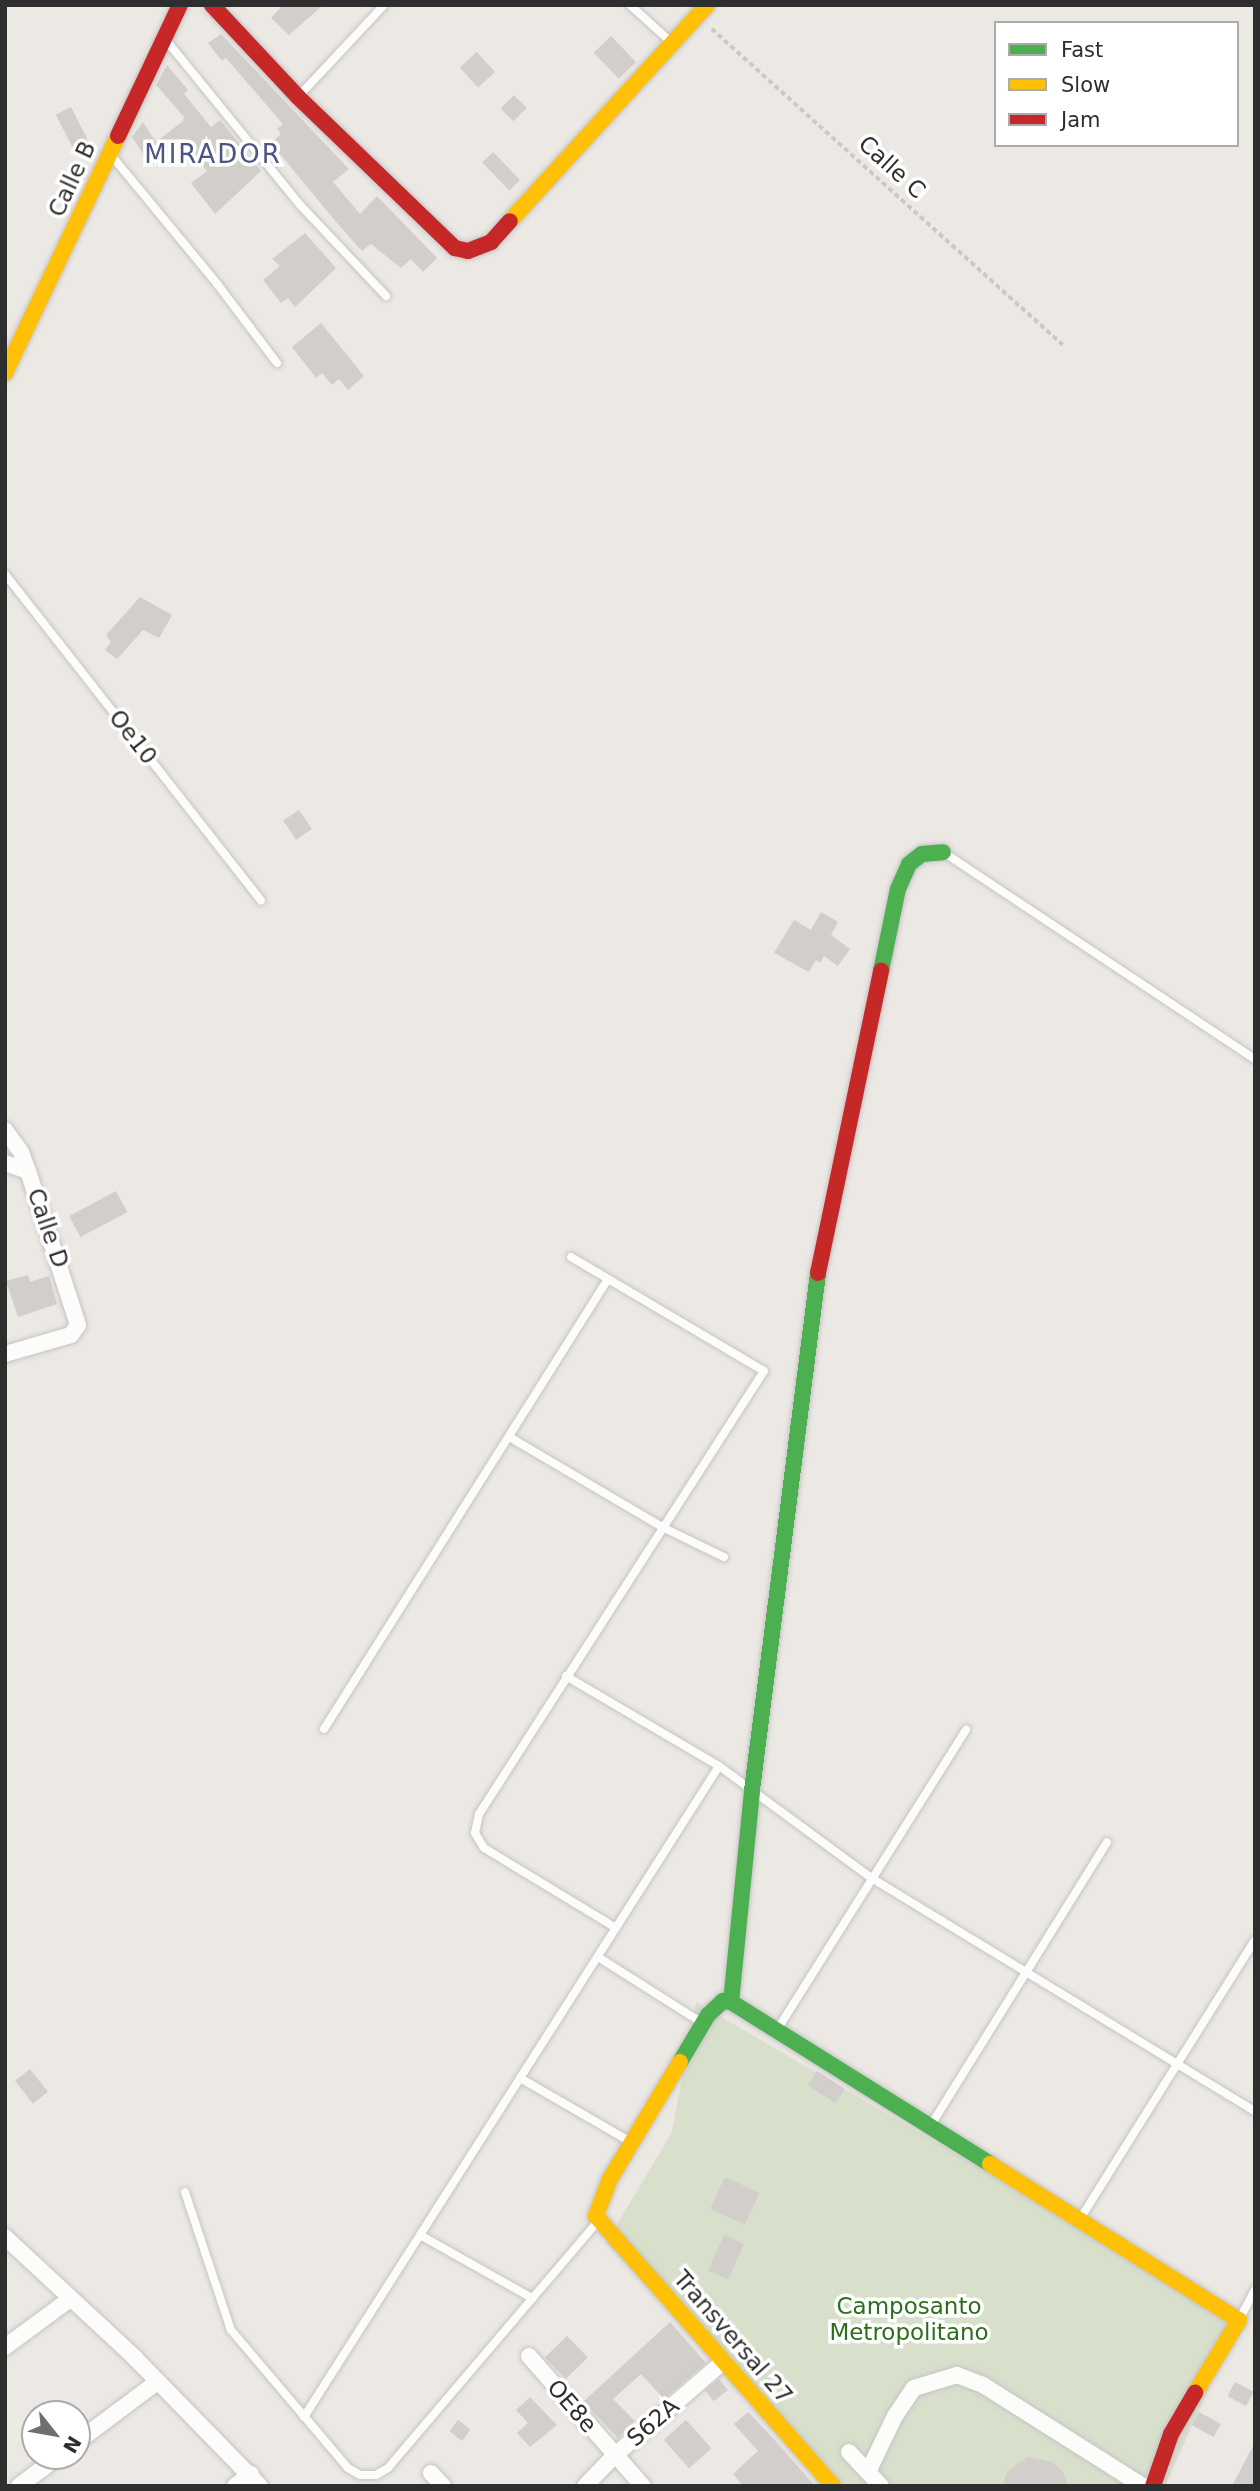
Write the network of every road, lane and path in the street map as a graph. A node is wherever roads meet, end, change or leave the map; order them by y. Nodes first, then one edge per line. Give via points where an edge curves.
1 (180, 5) edge
2 (212, 5) edge
3 (384, 5) edge
4 (630, 5) edge
5 (702, 11) edge
6 (164, 37) junction
7 (671, 42) junction
8 (298, 97) junction
9 (109, 153) junction
10 (386, 296) dead end
11 (1063, 345) dead end
12 (277, 363) dead end
13 (5, 373) edge
14 (5, 574) edge
15 (943, 852) joint
16 (261, 900) dead end
17 (1255, 1059) edge
18 (5, 1130) edge
19 (5, 1163) edge
20 (28, 1171) junction
21 (571, 1257) dead end
22 (608, 1279) junction
23 (5, 1354) edge
24 (511, 1438) junction
25 (663, 1527) junction
26 (724, 1557) dead end
27 (566, 1676) junction
28 (324, 1729) dead end
29 (967, 1731) dead end
30 (719, 1766) junction
31 (752, 1790) junction
32 (1107, 1842) dead end
33 (873, 1879) junction
34 (616, 1928) junction
35 (1255, 1940) edge
36 (598, 1956) junction
37 (1026, 1972) junction
38 (731, 2002) junction
39 (703, 2023) junction
40 (777, 2031) junction
41 (1178, 2064) junction
42 (520, 2078) junction
43 (1255, 2111) edge
44 (930, 2127) junction
45 (632, 2142) junction
46 (186, 2192) dead end
47 (599, 2220) junction
48 (1079, 2220) junction
49 (420, 2235) junction
50 (5, 2237) edge
51 (1255, 2290) edge
52 (532, 2298) junction
53 (71, 2299) junction
54 (1239, 2320) junction
55 (5, 2347) edge
56 (529, 2356) dead end
57 (724, 2361) junction
58 (156, 2383) junction
59 (304, 2417) junction
60 (91, 2432) edge
61 (849, 2452) dead end
62 (614, 2455) junction
63 (40, 2470) edge
64 (868, 2472) junction
65 (430, 2473) dead end
66 (256, 2480) edge
67 (19, 2486) edge
68 (235, 2486) edge
69 (443, 2486) edge
70 (585, 2486) edge
71 (643, 2486) edge
72 (833, 2486) edge
73 (881, 2486) edge
74 (1143, 2486) edge
75 (1153, 2486) edge

1 - 6 street, Calle B
2 - 8 street
3 - 8 lane
4 - 7 lane
5 - 7 street
5 - 11 path, Calle C
6 - 9 street, Calle B
6 - 10 lane via 300,206
7 - 8 street via 491,242 468,251 455,248
9 - 12 lane
9 - 13 street, Calle B
14 - 16 lane, Oe10
15 - 17 lane
15 - 31 street via 922,854 909,864 898,889 817,1278
18 - 20 street, Calle D
19 - 20 street
20 - 23 street, Calle D via 77,1319 76,1330
21 - 22 lane
22 - 24 lane
22 - 25 lane via 764,1371
24 - 25 lane
24 - 28 lane
25 - 26 lane
25 - 27 lane
27 - 30 lane
27 - 34 lane via 479,1814 475,1833 484,1848
29 - 33 lane
30 - 31 lane
30 - 34 lane
31 - 33 lane
31 - 38 street
32 - 37 lane
33 - 37 lane
33 - 40 lane
34 - 36 lane
35 - 41 lane
36 - 39 lane
36 - 42 lane
37 - 41 lane
37 - 44 lane
38 - 39 street via 723,2001
38 - 40 street
39 - 45 street
40 - 44 street
41 - 43 lane
41 - 48 lane
42 - 45 lane
42 - 49 lane
44 - 48 street
45 - 47 street via 597,2207
46 - 59 lane via 231,2330
47 - 52 lane
47 - 57 street, Transversal 27
48 - 54 street
49 - 52 lane
49 - 59 lane
50 - 53 street
51 - 54 lane
52 - 59 lane via 388,2468 376,2475 360,2475 348,2468
53 - 55 street
53 - 58 street
54 - 75 street via 1171,2434
56 - 62 street, OE8e
57 - 62 street, S62A
57 - 72 street, Transversal 27
58 - 60 street
58 - 66 street
61 - 64 street
62 - 70 street, S62A
62 - 71 street, OE8e
63 - 67 street
64 - 73 street
64 - 74 street via 914,2388 957,2375 983,2385
65 - 69 street
66 - 68 street

